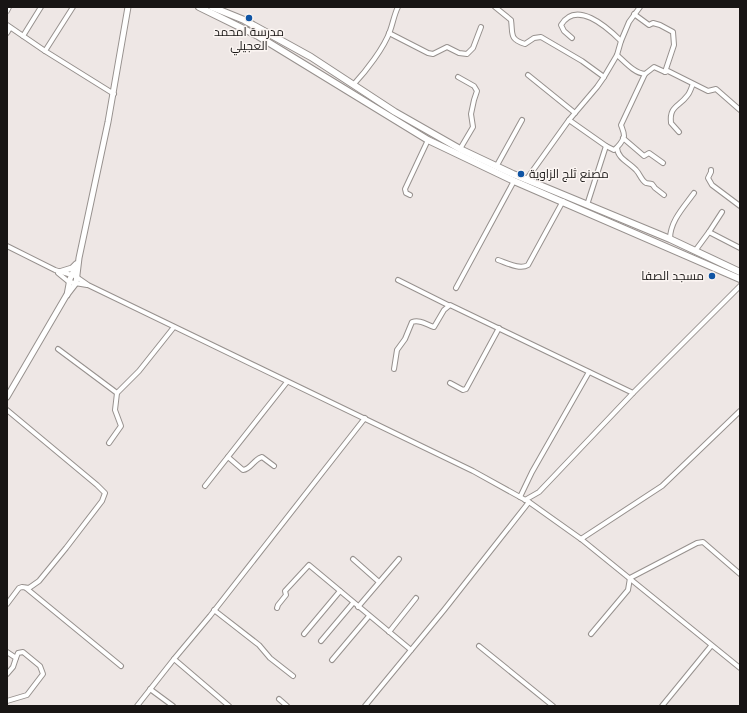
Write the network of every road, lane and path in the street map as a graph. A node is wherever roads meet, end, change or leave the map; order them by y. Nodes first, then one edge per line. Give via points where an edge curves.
1 (9, 7) edge
2 (41, 7) edge
3 (73, 7) edge
4 (128, 7) edge
5 (199, 7) edge
6 (212, 7) edge
7 (398, 7) edge
8 (495, 7) edge
9 (640, 7) edge
10 (7, 11) edge
11 (634, 14) junction
12 (9, 26) edge
13 (481, 27) dead end
14 (7, 33) edge
15 (389, 33) junction
16 (23, 36) junction
17 (572, 38) dead end
18 (621, 41) junction
19 (45, 51) junction
20 (617, 55) junction
21 (665, 72) junction
22 (528, 74) dead end
23 (645, 74) junction
24 (458, 76) dead end
25 (604, 77) junction
26 (354, 84) junction
27 (693, 84) junction
28 (114, 94) junction
29 (740, 110) edge
30 (575, 113) junction
31 (522, 120) dead end
32 (569, 120) junction
33 (679, 132) dead end
34 (623, 138) junction
35 (428, 140) junction
36 (606, 146) junction
37 (616, 148) junction
38 (460, 149) junction
39 (663, 163) dead end
40 (496, 166) junction
41 (711, 170) dead end
42 (526, 180) junction
43 (514, 181) junction
44 (694, 193) dead end
45 (410, 195) dead end
46 (664, 195) dead end
47 (563, 201) junction
48 (587, 205) junction
49 (740, 206) edge
50 (722, 212) dead end
51 (709, 232) junction
52 (670, 239) junction
53 (7, 246) edge
54 (740, 248) edge
55 (695, 251) junction
56 (498, 260) dead end
57 (78, 261) junction
58 (57, 271) junction
59 (740, 272) edge
60 (74, 276) junction
61 (740, 279) edge
62 (398, 280) dead end
63 (69, 282) junction
64 (76, 283) junction
65 (88, 285) junction
66 (740, 286) edge
67 (456, 288) dead end
68 (66, 296) junction
69 (448, 305) junction
70 (174, 327) junction
71 (499, 328) junction
72 (58, 349) dead end
73 (394, 369) dead end
74 (589, 372) junction
75 (287, 382) junction
76 (450, 383) dead end
77 (117, 393) junction
78 (633, 393) junction
79 (7, 397) edge
80 (7, 410) edge
81 (740, 411) edge
82 (365, 418) junction
83 (109, 443) dead end
84 (228, 457) junction
85 (274, 466) dead end
86 (205, 486) dead end
87 (520, 497) junction
88 (527, 501) junction
89 (581, 539) junction
90 (353, 559) dead end
91 (399, 559) dead end
92 (740, 574) edge
93 (630, 578) junction
94 (379, 582) junction
95 (26, 588) junction
96 (340, 591) junction
97 (416, 598) dead end
98 (353, 603) junction
99 (7, 604) edge
100 (358, 607) junction
101 (277, 608) dead end
102 (214, 610) junction
103 (369, 616) junction
104 (389, 632) junction
105 (304, 634) dead end
106 (591, 634) dead end
107 (321, 641) dead end
108 (479, 646) dead end
109 (711, 646) junction
110 (411, 650) junction
111 (7, 652) edge
112 (16, 658) junction
113 (174, 659) junction
114 (332, 660) dead end
115 (121, 666) dead end
116 (740, 668) edge
117 (7, 674) edge
118 (293, 676) dead end
119 (150, 689) junction
120 (279, 699) dead end
121 (7, 701) edge
122 (137, 706) edge
123 (173, 706) edge
124 (229, 706) edge
125 (287, 706) edge
126 (365, 706) edge
127 (553, 706) edge
128 (662, 706) edge

1 - 10 street
2 - 16 street
3 - 19 street
4 - 28 street
5 - 35 main road via 258,36
6 - 26 main road via 258,28
7 - 15 street
8 - 25 street via 511,20 512,35 518,42 525,44 541,37
9 - 11 street
11 - 18 street
11 - 21 street via 649,25 660,25 673,32 674,45
12 - 14 street
12 - 16 street
13 - 15 street via 473,48 467,54 447,47 432,54 428,53
15 - 26 street via 373,60
16 - 19 street
17 - 18 street via 561,25 574,10 595,16
18 - 20 street
19 - 28 street
20 - 23 street via 633,69
20 - 25 street
21 - 23 street via 652,67
21 - 27 street via 668,71
22 - 30 street
23 - 34 street via 621,125
24 - 38 street via 474,86 477,91 471,114 473,127
25 - 30 street
26 - 38 main road via 395,112
27 - 29 street via 709,92 716,89
27 - 33 street via 689,95 671,114 671,123
28 - 57 street
30 - 32 street
31 - 40 street
32 - 36 street
32 - 42 street
34 - 37 street
34 - 39 street via 644,156 649,153
35 - 43 main road
35 - 45 street via 405,189
36 - 37 street via 614,150
36 - 48 street
37 - 46 street via 641,178
38 - 40 main road
40 - 42 main road
41 - 49 street via 708,178 712,185
42 - 48 main road
43 - 47 main road
43 - 67 street
44 - 52 street via 674,222
47 - 56 street via 528,265 520,267
47 - 61 main road
48 - 52 main road
50 - 51 street
51 - 54 street
51 - 55 street
52 - 55 main road
53 - 58 street
55 - 59 main road
57 - 58 street via 72,268
57 - 60 street
58 - 60 street
58 - 63 street
60 - 63 street
60 - 64 street
60 - 65 street
62 - 69 street
63 - 64 street
63 - 68 street
64 - 65 street
64 - 68 street
65 - 70 street
66 - 78 street
68 - 79 street
69 - 71 street
69 - 73 street via 434,327 422,322 412,322 397,350
70 - 75 street
70 - 77 street via 139,371
71 - 74 street
71 - 76 street via 466,389
72 - 77 street
74 - 78 street
74 - 87 street
75 - 82 street
75 - 84 street
77 - 83 street via 114,410 121,426
78 - 88 street via 539,492
80 - 95 street via 105,493 102,501 66,548 38,580
81 - 89 street via 662,486
82 - 87 street
82 - 102 street
84 - 85 street via 243,470 262,457
84 - 86 street
87 - 88 street
88 - 89 street
88 - 110 street
89 - 93 street
90 - 94 street
91 - 94 street
92 - 93 street via 700,542
93 - 106 street via 628,590
93 - 109 street
94 - 100 street
95 - 99 street via 19,588
95 - 115 street
96 - 98 street
96 - 101 street via 308,565 285,591 286,595
96 - 105 street
97 - 104 street
98 - 100 street
98 - 107 street
100 - 103 street
102 - 113 street
102 - 118 street
103 - 104 street
103 - 114 street
104 - 110 street
108 - 127 street
109 - 116 street
109 - 128 street
110 - 126 street
111 - 112 street
112 - 117 street
112 - 121 street via 18,653 23,652 40,666 43,674 27,695
113 - 119 street
113 - 124 street
119 - 122 street
119 - 123 street
120 - 125 street

